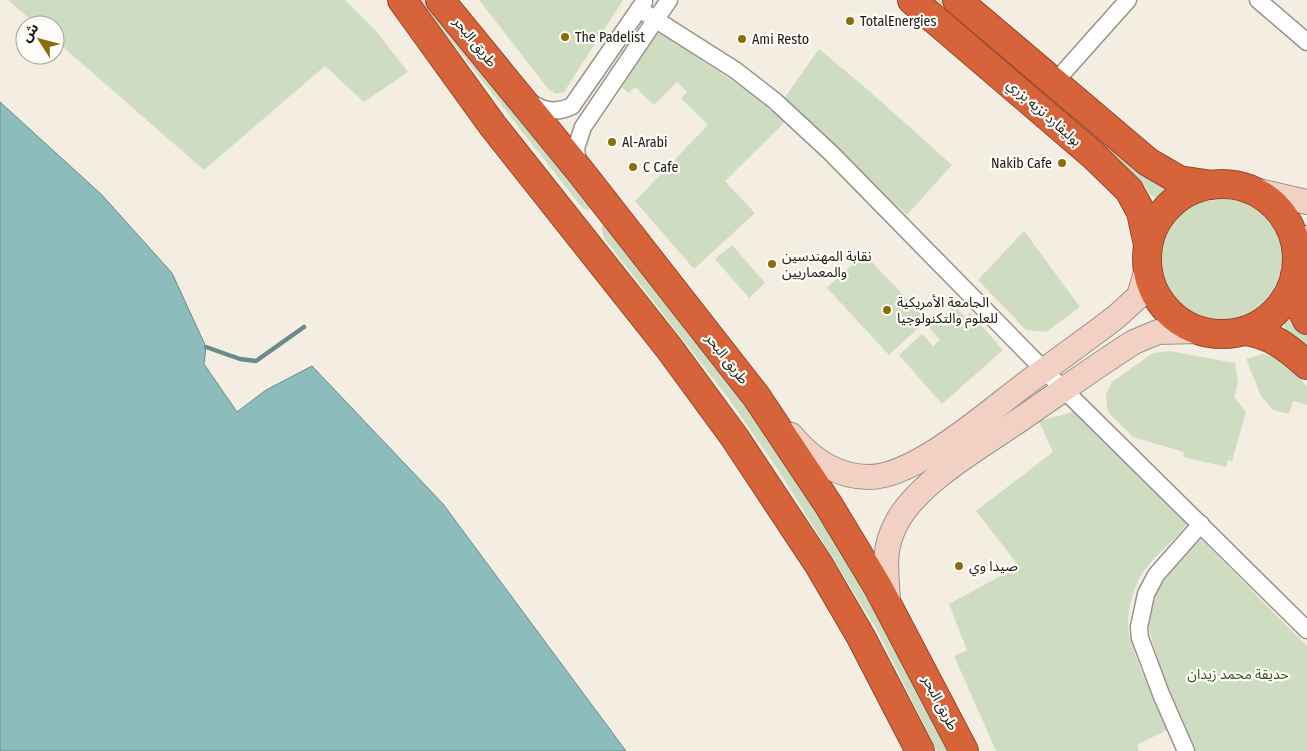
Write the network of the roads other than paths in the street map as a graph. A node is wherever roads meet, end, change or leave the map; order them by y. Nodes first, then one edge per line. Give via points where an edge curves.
1 (402, 0) edge
2 (440, 0) edge
3 (669, 0) edge
4 (912, 0) edge
5 (958, 0) edge
6 (1128, 0) edge
7 (1258, 0) edge
8 (642, 5) edge
9 (655, 20) junction
10 (1307, 42) edge
11 (1054, 83) junction
12 (511, 87) junction
13 (580, 171) junction
14 (1212, 185) junction
15 (1250, 189) junction
16 (1307, 202) edge
17 (610, 209) junction
18 (580, 234) junction
19 (1307, 238) edge
20 (1148, 257) junction
21 (1296, 270) junction
22 (1307, 320) edge
23 (1200, 331) junction
24 (1245, 331) junction
25 (1307, 365) edge
26 (1044, 370) junction
27 (1064, 390) junction
28 (756, 396) junction
29 (1201, 524) junction
30 (888, 608) junction
31 (1307, 630) edge
32 (920, 751) edge
33 (964, 751) edge
34 (1186, 751) edge

1 - 18 highway via 493,126
2 - 12 highway, طريق البحر
3 - 9 street
4 - 20 highway, بوليفارد نزيه بزري via 1093,155 1129,190 1141,212
5 - 11 highway, بوليفارد نزيه بزري
6 - 11 street
7 - 10 street
8 - 9 street
8 - 12 street via 572,106 543,110
9 - 13 street via 581,132 576,148
9 - 26 street via 735,70 775,101 917,238
11 - 14 highway, بوليفارد نزيه بزري via 1163,172 1179,180
12 - 13 highway, طريق البحر
13 - 17 highway, طريق البحر
14 - 15 highway
14 - 20 highway via 1190,192 1170,205 1156,223
15 - 16 main road
15 - 21 highway via 1270,201 1285,219 1294,241
17 - 18 highway
17 - 28 highway, طريق البحر
18 - 32 highway via 669,348 773,495 861,637
19 - 21 main road
20 - 23 highway via 1153,290 1164,308 1181,322
20 - 26 main road via 1142,290 1129,305
21 - 22 highway via 1295,296
21 - 24 highway via 1288,294 1277,310
23 - 24 highway via 1228,334
23 - 27 main road via 1170,331 1147,336
24 - 25 highway via 1277,340
26 - 27 street
26 - 28 main road via 933,452 900,470 870,477 849,475 826,467 795,440
27 - 29 street
27 - 30 main road via 975,451 912,501 896,523 886,554 884,572
28 - 30 highway, طريق البحر via 828,504
29 - 31 street
29 - 34 street via 1156,575 1146,594 1139,626 1140,638 1161,694
30 - 33 highway, طريق البحر

